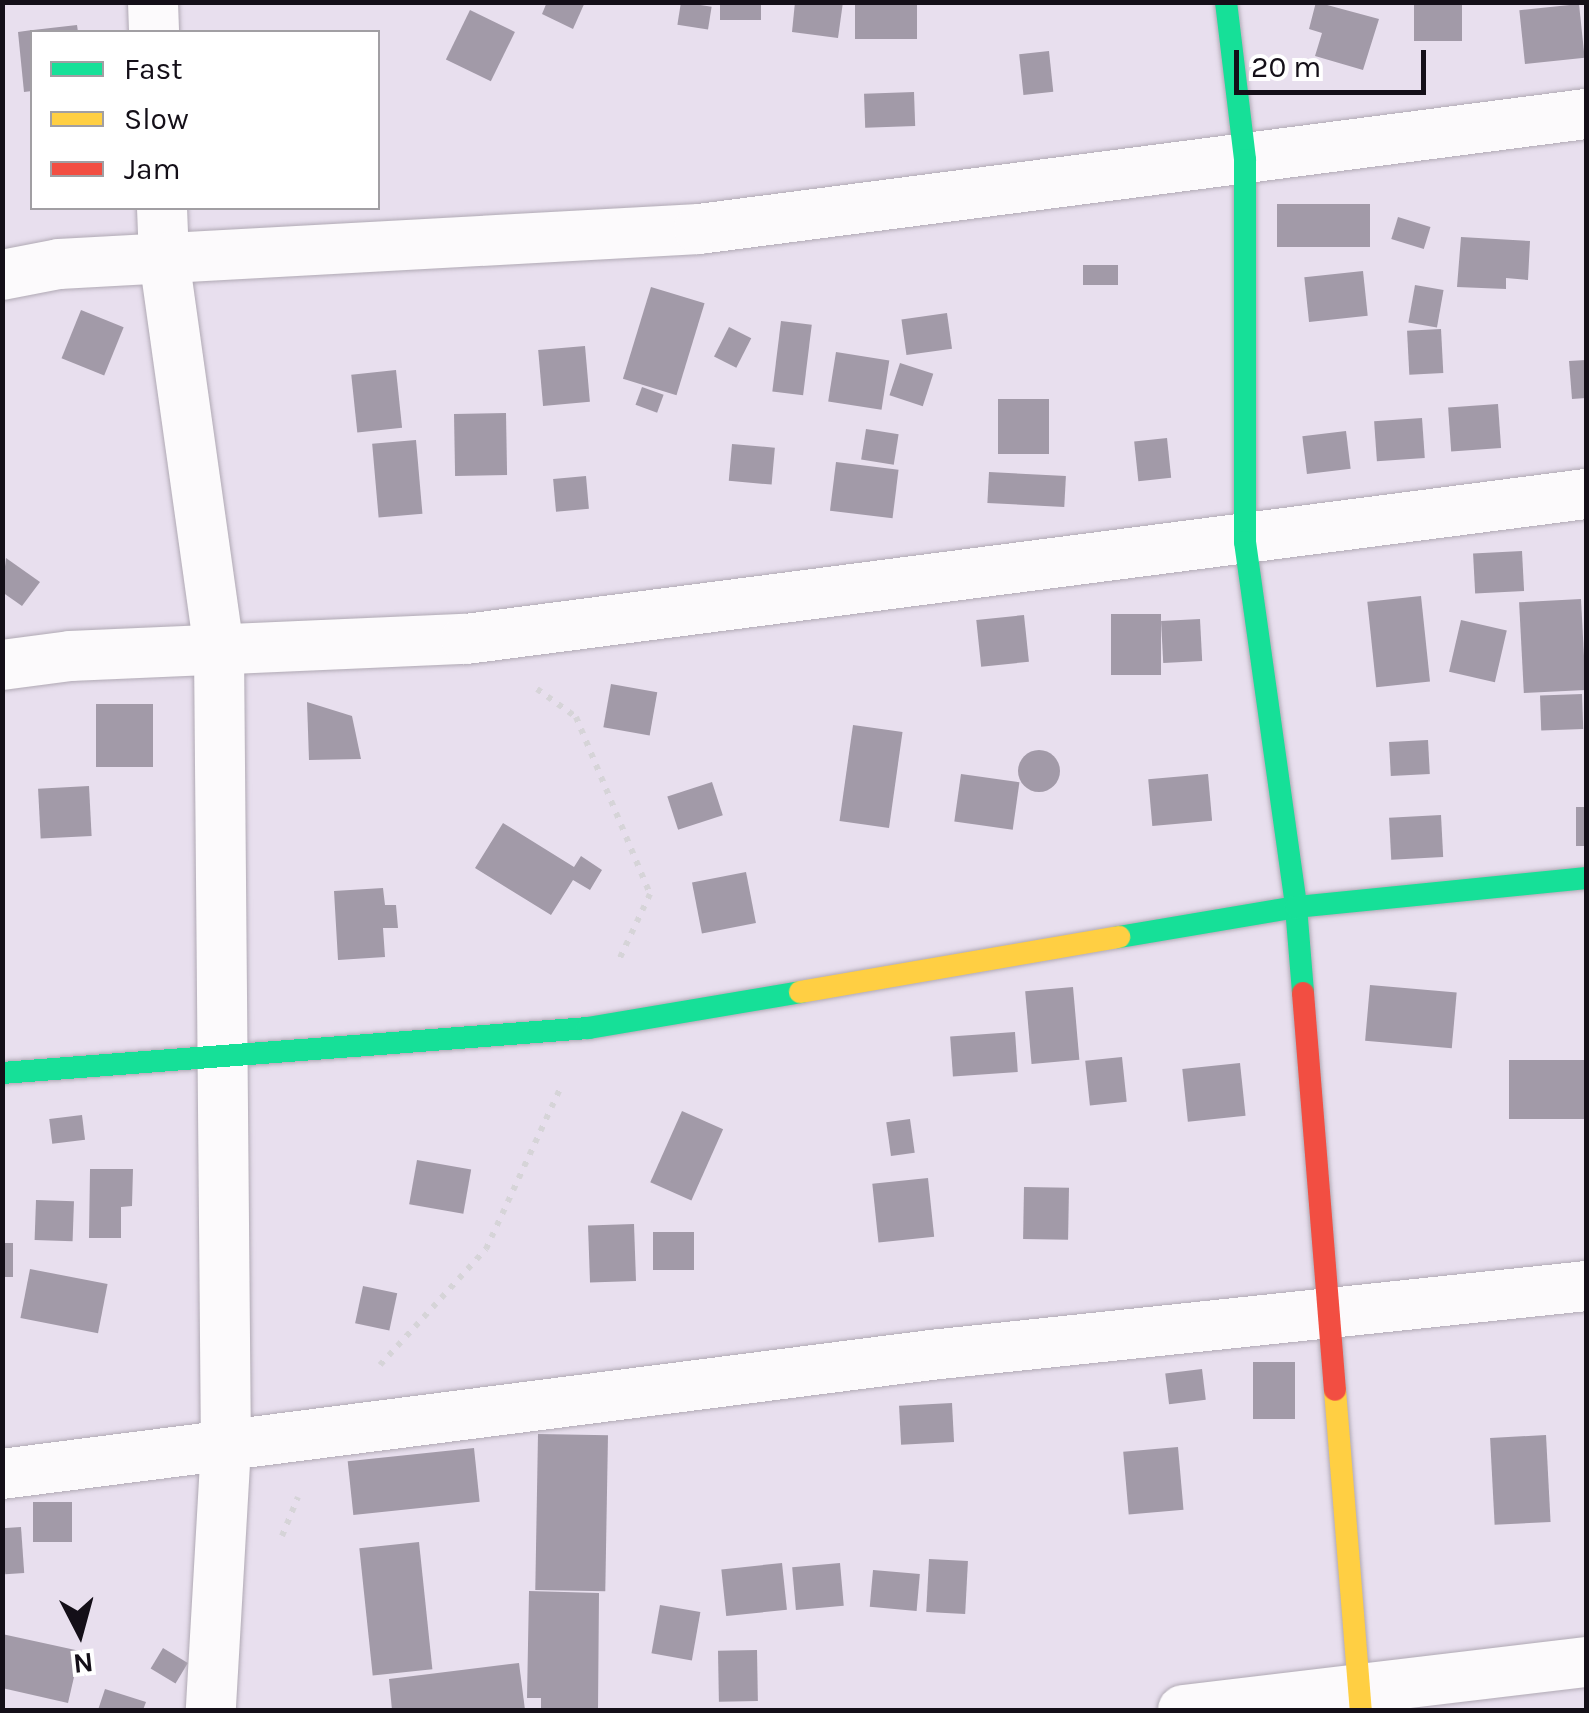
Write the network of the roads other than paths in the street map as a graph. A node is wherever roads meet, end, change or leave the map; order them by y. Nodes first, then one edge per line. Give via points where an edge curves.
1 (153, 2) edge
2 (1226, 2) edge
3 (154, 30) edge
4 (1586, 114) edge
5 (1245, 160) junction
6 (162, 210) edge
7 (164, 258) junction
8 (2, 275) edge
9 (1586, 494) edge
10 (1246, 542) junction
11 (219, 650) junction
12 (2, 665) edge
13 (1586, 878) edge
14 (1296, 907) junction
15 (223, 1055) junction
16 (2, 1072) edge
17 (1586, 1286) edge
18 (1328, 1314) junction
19 (226, 1446) junction
20 (2, 1474) edge
21 (1586, 1662) edge
22 (1360, 1700) edge
23 (211, 1710) edge
24 (1183, 1710) edge

1 - 3 street
2 - 5 street
4 - 5 street
5 - 7 street via 698,229
5 - 10 street
6 - 7 street
7 - 8 street
7 - 11 street
9 - 10 street
10 - 11 street via 466,640
10 - 14 street
11 - 12 street
11 - 15 street
13 - 14 street
14 - 15 street via 588,1028
14 - 18 street
15 - 16 street
15 - 19 street
17 - 18 street
18 - 19 street via 931,1355
18 - 22 street
19 - 20 street
19 - 23 street
21 - 22 street
22 - 24 street

